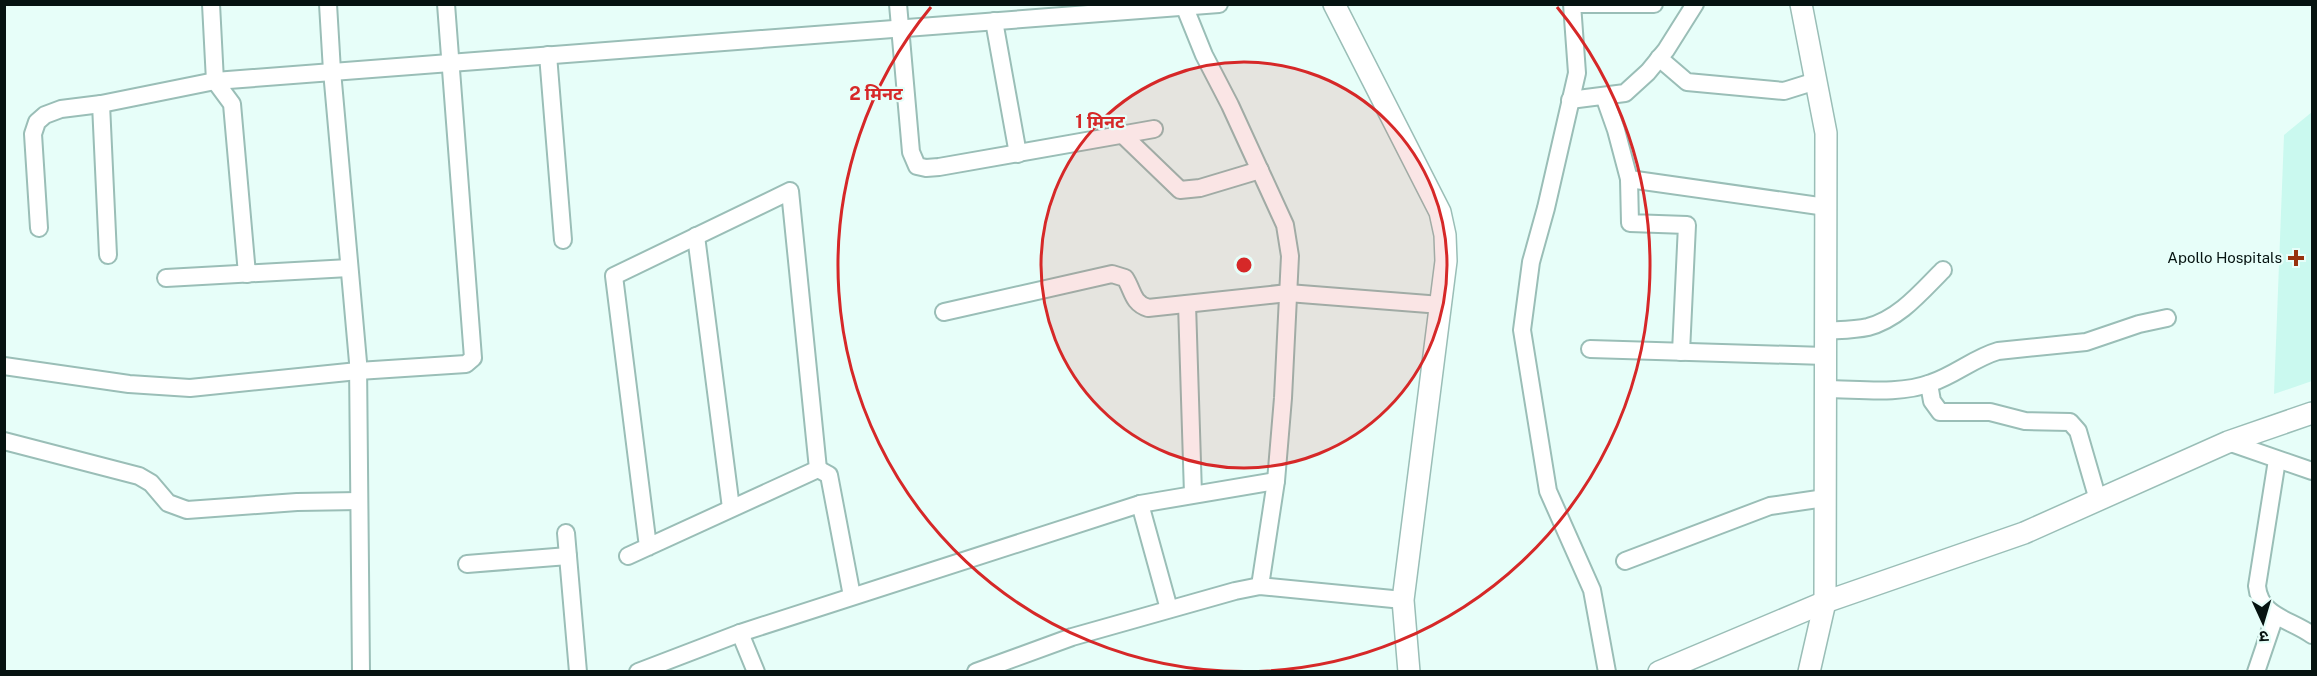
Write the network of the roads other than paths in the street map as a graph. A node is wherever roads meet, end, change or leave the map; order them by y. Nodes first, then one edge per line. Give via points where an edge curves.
1 (211, 4) edge
2 (328, 4) edge
3 (446, 4) edge
4 (898, 4) edge
5 (1219, 4) edge
6 (1334, 4) edge
7 (1573, 4) edge
8 (1654, 4) edge
9 (1695, 4) edge
10 (1801, 4) edge
11 (1185, 8) junction
12 (994, 21) junction
13 (900, 28) junction
14 (548, 55) junction
15 (1659, 58) junction
16 (450, 62) junction
17 (332, 71) junction
18 (216, 81) junction
19 (1816, 81) junction
20 (1604, 96) junction
21 (1570, 100) junction
22 (101, 104) junction
23 (1154, 129) dead end
24 (1124, 136) junction
25 (1018, 154) junction
26 (1260, 170) junction
27 (1629, 179) junction
28 (1826, 207) junction
29 (39, 228) dead end
30 (696, 236) junction
31 (563, 240) dead end
32 (108, 255) dead end
33 (349, 268) junction
34 (1943, 270) dead end
35 (247, 274) junction
36 (166, 278) dead end
37 (1287, 293) junction
38 (1187, 304) junction
39 (1441, 305) junction
40 (944, 312) dead end
41 (2167, 318) dead end
42 (1826, 331) junction
43 (1590, 349) dead end
44 (1681, 352) junction
45 (1825, 356) junction
46 (4, 366) edge
47 (358, 371) junction
48 (1929, 384) junction
49 (1825, 389) junction
50 (2313, 413) edge
51 (4, 441) edge
52 (2228, 442) junction
53 (2277, 460) junction
54 (818, 469) junction
55 (2313, 471) edge
56 (1276, 481) junction
57 (1193, 494) junction
58 (1825, 498) junction
59 (2098, 500) junction
60 (359, 501) junction
61 (1140, 504) junction
62 (731, 508) junction
63 (566, 533) dead end
64 (648, 547) junction
65 (568, 556) junction
66 (628, 556) dead end
67 (1625, 561) dead end
68 (467, 564) dead end
69 (1260, 586) junction
70 (852, 596) junction
71 (1403, 600) junction
72 (1825, 602) junction
73 (1169, 609) junction
74 (2275, 616) junction
75 (740, 633) junction
76 (2313, 635) edge
77 (361, 672) edge
78 (578, 672) edge
79 (638, 672) edge
80 (756, 672) edge
81 (976, 672) edge
82 (1409, 672) edge
83 (1606, 672) edge
84 (1659, 672) edge
85 (1809, 672) edge
86 (2256, 672) edge

1 - 18 street
2 - 17 street
3 - 16 street
4 - 13 street
5 - 11 street
6 - 39 street via 1440,212 1446,261
7 - 8 street
7 - 21 street via 1577,73
9 - 15 street
10 - 19 street
11 - 12 street
11 - 26 street
12 - 13 street
12 - 25 street
13 - 14 street
13 - 25 street via 911,153 917,166 939,167
14 - 16 street
14 - 31 street
15 - 19 street via 1687,82 1784,91
15 - 20 street via 1625,93
16 - 17 street
16 - 47 street via 473,358 466,364
17 - 18 street
17 - 33 street
18 - 22 street
18 - 35 street via 232,104
19 - 28 street via 1826,133
20 - 21 street
20 - 27 street
21 - 83 street via 1531,262 1522,330 1548,491 1592,590
22 - 29 street via 61,109 37,122 33,134
22 - 32 street
23 - 24 street
24 - 25 street
24 - 26 street via 1180,190
26 - 37 street via 1285,225 1290,256
27 - 28 street
27 - 44 street via 1630,222 1687,225
28 - 42 street
30 - 54 street via 790,191
30 - 62 street
30 - 64 street via 614,276
33 - 35 street
33 - 47 street
34 - 42 street via 1907,306 1885,320 1868,327
35 - 36 street
37 - 38 street
37 - 39 street
37 - 56 street
38 - 40 street via 1140,306 1125,278 1112,274
38 - 57 street
39 - 71 street
41 - 48 street via 2086,342 1989,353
42 - 45 street
43 - 44 street
44 - 45 street
45 - 49 street
46 - 47 street via 129,384 190,388
47 - 60 street
48 - 49 street via 1899,389
48 - 59 street via 1932,400 1940,412 1990,412 2025,421 2070,422 2078,431
49 - 58 street
50 - 52 street
51 - 60 street via 140,476 168,503 187,510
52 - 53 street
52 - 59 street
53 - 55 street
53 - 74 street via 2257,586 2261,604
54 - 62 street
54 - 70 street via 829,475
56 - 57 street
56 - 69 street
57 - 61 street
58 - 67 street via 1770,506
58 - 72 street
59 - 72 street via 2024,533
60 - 77 street
61 - 70 street
61 - 73 street
62 - 64 street
63 - 65 street
64 - 66 street
65 - 68 street
65 - 78 street
69 - 71 street
69 - 73 street
70 - 75 street
71 - 82 street
72 - 84 street
72 - 85 street
73 - 81 street via 1072,637
74 - 76 street
74 - 86 street
75 - 79 street
75 - 80 street

